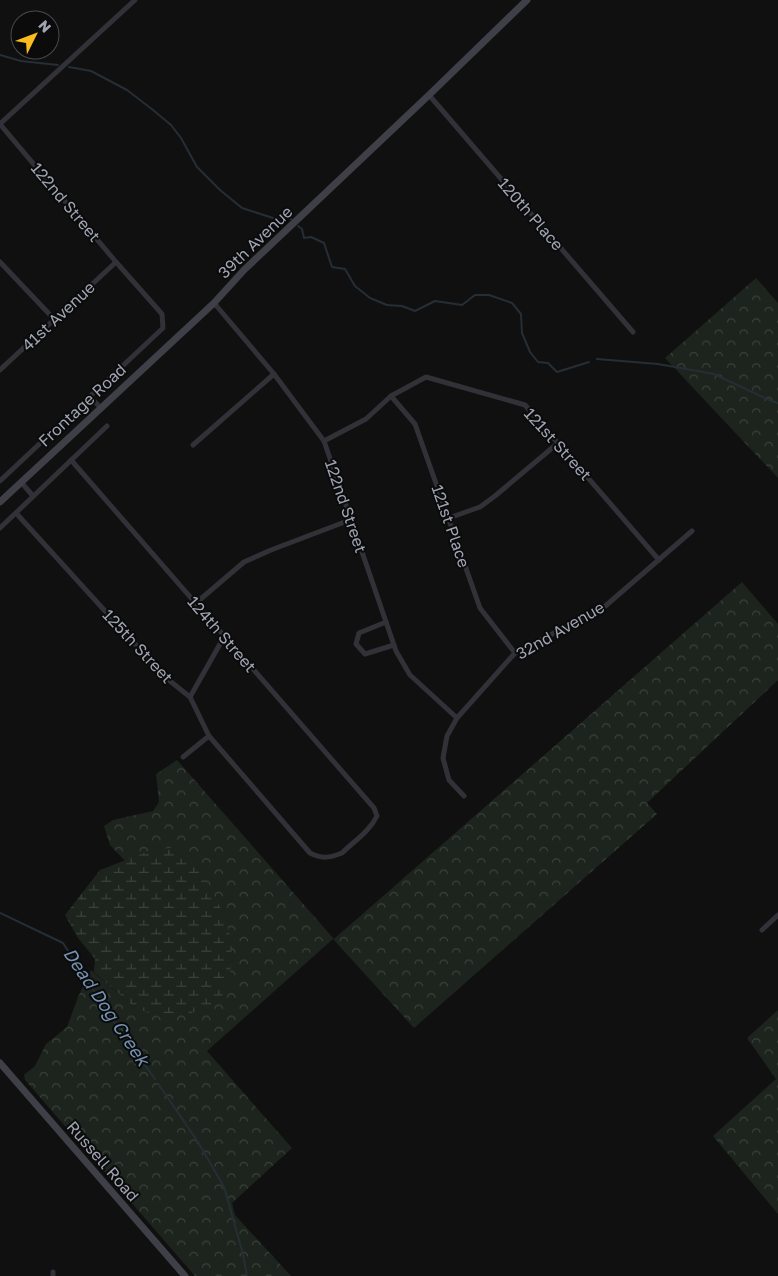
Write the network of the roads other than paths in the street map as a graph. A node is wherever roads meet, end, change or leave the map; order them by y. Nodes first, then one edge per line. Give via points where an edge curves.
1 (135, 0) edge
2 (528, 0) edge
3 (429, 95) junction
4 (0, 124) edge
5 (0, 262) edge
6 (116, 262) junction
7 (214, 303) junction
8 (54, 319) junction
9 (163, 328) joint
10 (633, 332) dead end
11 (0, 370) edge
12 (274, 374) junction
13 (391, 396) junction
14 (90, 397) junction
15 (101, 408) junction
16 (107, 426) dead end
17 (324, 440) junction
18 (558, 443) junction
19 (193, 444) dead end
20 (71, 460) junction
21 (0, 481) edge
22 (21, 482) junction
23 (33, 496) junction
24 (0, 502) edge
25 (16, 513) junction
26 (449, 518) junction
27 (350, 520) junction
28 (0, 528) edge
29 (692, 531) dead end
30 (659, 560) junction
31 (196, 603) junction
32 (386, 622) junction
33 (224, 638) junction
34 (394, 646) junction
35 (515, 653) junction
36 (190, 697) junction
37 (457, 718) junction
38 (209, 736) junction
39 (183, 757) dead end
40 (464, 796) dead end
41 (310, 854) joint
42 (778, 915) edge
43 (762, 930) dead end
44 (0, 1063) edge
45 (181, 1274) edge

1 - 4 street
2 - 3 main road, 39th Avenue
3 - 7 main road, 39th Avenue via 244,270
3 - 10 street, 120th Place
4 - 6 street, 122nd Street
5 - 8 street
6 - 8 street, 41st Avenue
6 - 9 street, 122nd Street via 162,314
7 - 12 street, 122nd Street
7 - 15 main road, 39th Avenue
8 - 11 street, 41st Avenue
9 - 14 street, Frontage Road
12 - 17 street, 122nd Street
12 - 19 street
13 - 17 street via 366,419
13 - 18 street, 121st Street via 426,376 525,405
13 - 26 street, 121st Place via 415,424
14 - 15 street
14 - 21 street, Frontage Road
15 - 22 main road, 39th Avenue
16 - 20 street
17 - 27 street, 122nd Street
18 - 26 street via 495,496 480,506
18 - 30 street, 121st Street
20 - 23 street
20 - 31 street, 124th Street
22 - 23 street
22 - 24 main road, 39th Avenue
23 - 25 street
25 - 28 street
25 - 36 street, 125th Street via 164,677
26 - 35 street, 121st Place via 480,608
27 - 31 street via 244,562
27 - 32 street, 122nd Street
29 - 30 street, 32nd Avenue
30 - 35 street, 32nd Avenue via 602,608
31 - 33 street, 124th Street
32 - 34 street, 122nd Street
32 - 34 street via 359,634 356,644 365,654
33 - 36 street
33 - 41 street, 124th Street via 374,808 373,825 342,853 319,858
34 - 37 street, 122nd Street via 410,675
35 - 37 street, 32nd Avenue
36 - 38 street, 125th Street
37 - 40 street, 32nd Avenue via 447,736 443,758 449,780
38 - 39 street
38 - 41 street, 125th Street
42 - 43 street
44 - 45 main road, Russell Road

